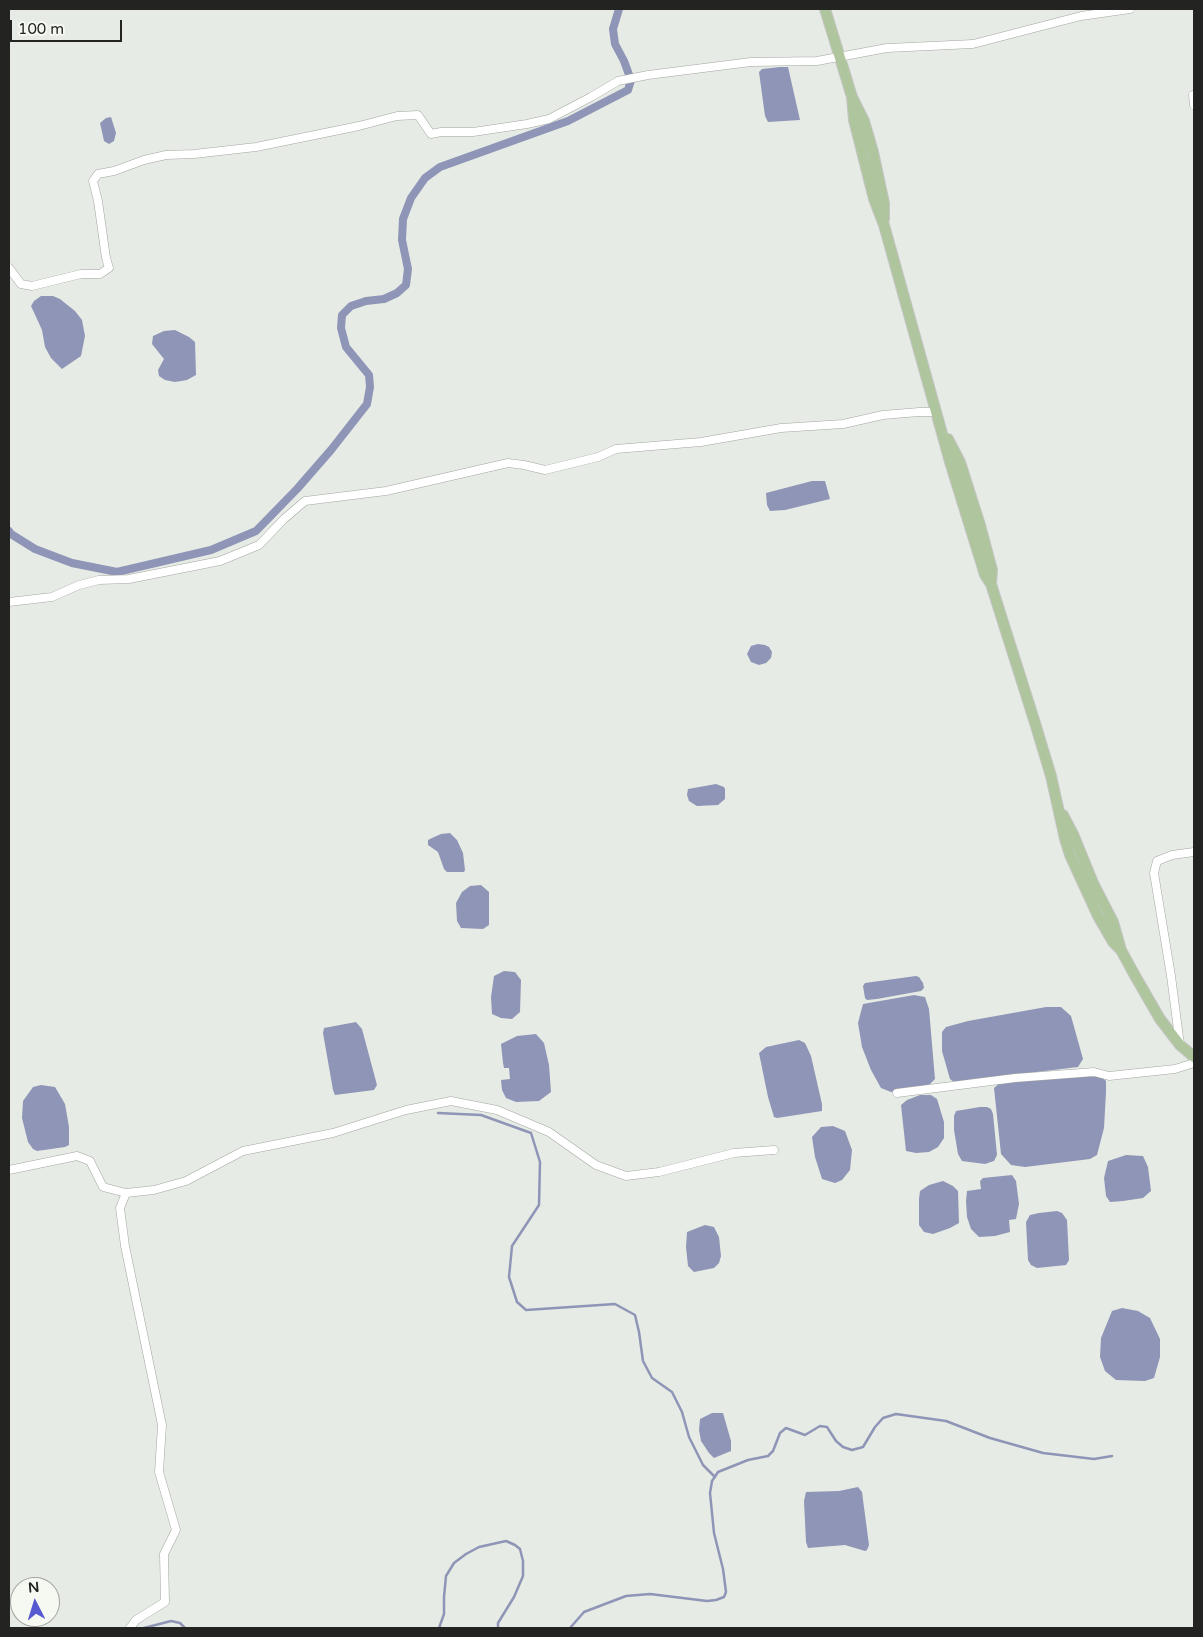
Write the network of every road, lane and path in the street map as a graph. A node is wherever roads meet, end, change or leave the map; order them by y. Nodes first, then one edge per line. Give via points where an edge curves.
1 (825, 9) edge
2 (1130, 9) edge
3 (840, 57) junction
4 (1193, 95) dead end
5 (1194, 105) edge
6 (9, 268) edge
7 (936, 412) junction
8 (9, 602) edge
9 (1194, 852) edge
10 (1180, 1045) junction
11 (1194, 1056) edge
12 (1194, 1064) edge
13 (897, 1093) dead end
14 (774, 1150) dead end
15 (9, 1170) edge
16 (126, 1193) junction
17 (130, 1628) edge

1 - 3 main road
2 - 3 street via 1081,16 973,44 887,48
3 - 6 street via 817,61 751,62 618,80 549,119 473,132 431,134 418,115 397,116 256,147 144,160 98,174 92,181 109,268 100,274 81,274 32,286 21,284
3 - 7 main road via 874,199
4 - 5 street
7 - 8 street via 781,428 701,442 616,448 598,457 545,470 508,463 386,491 305,500 258,545 220,561 129,579 99,580 52,597
7 - 10 main road via 960,462 989,556 992,584 1035,723 1065,839 1081,882 1113,942 1121,950 1160,1019
9 - 10 street via 1157,861 1154,874
10 - 11 main road
12 - 13 street via 1109,1076 1094,1072 1015,1078
14 - 16 street via 734,1153 660,1172 626,1176 596,1164 550,1132 497,1110 451,1101 406,1110 333,1133 243,1151 186,1181 154,1190
15 - 16 street via 77,1156 90,1162 102,1187
16 - 17 street via 120,1208 125,1246 162,1426 159,1472 176,1530 164,1554 165,1602 136,1620

